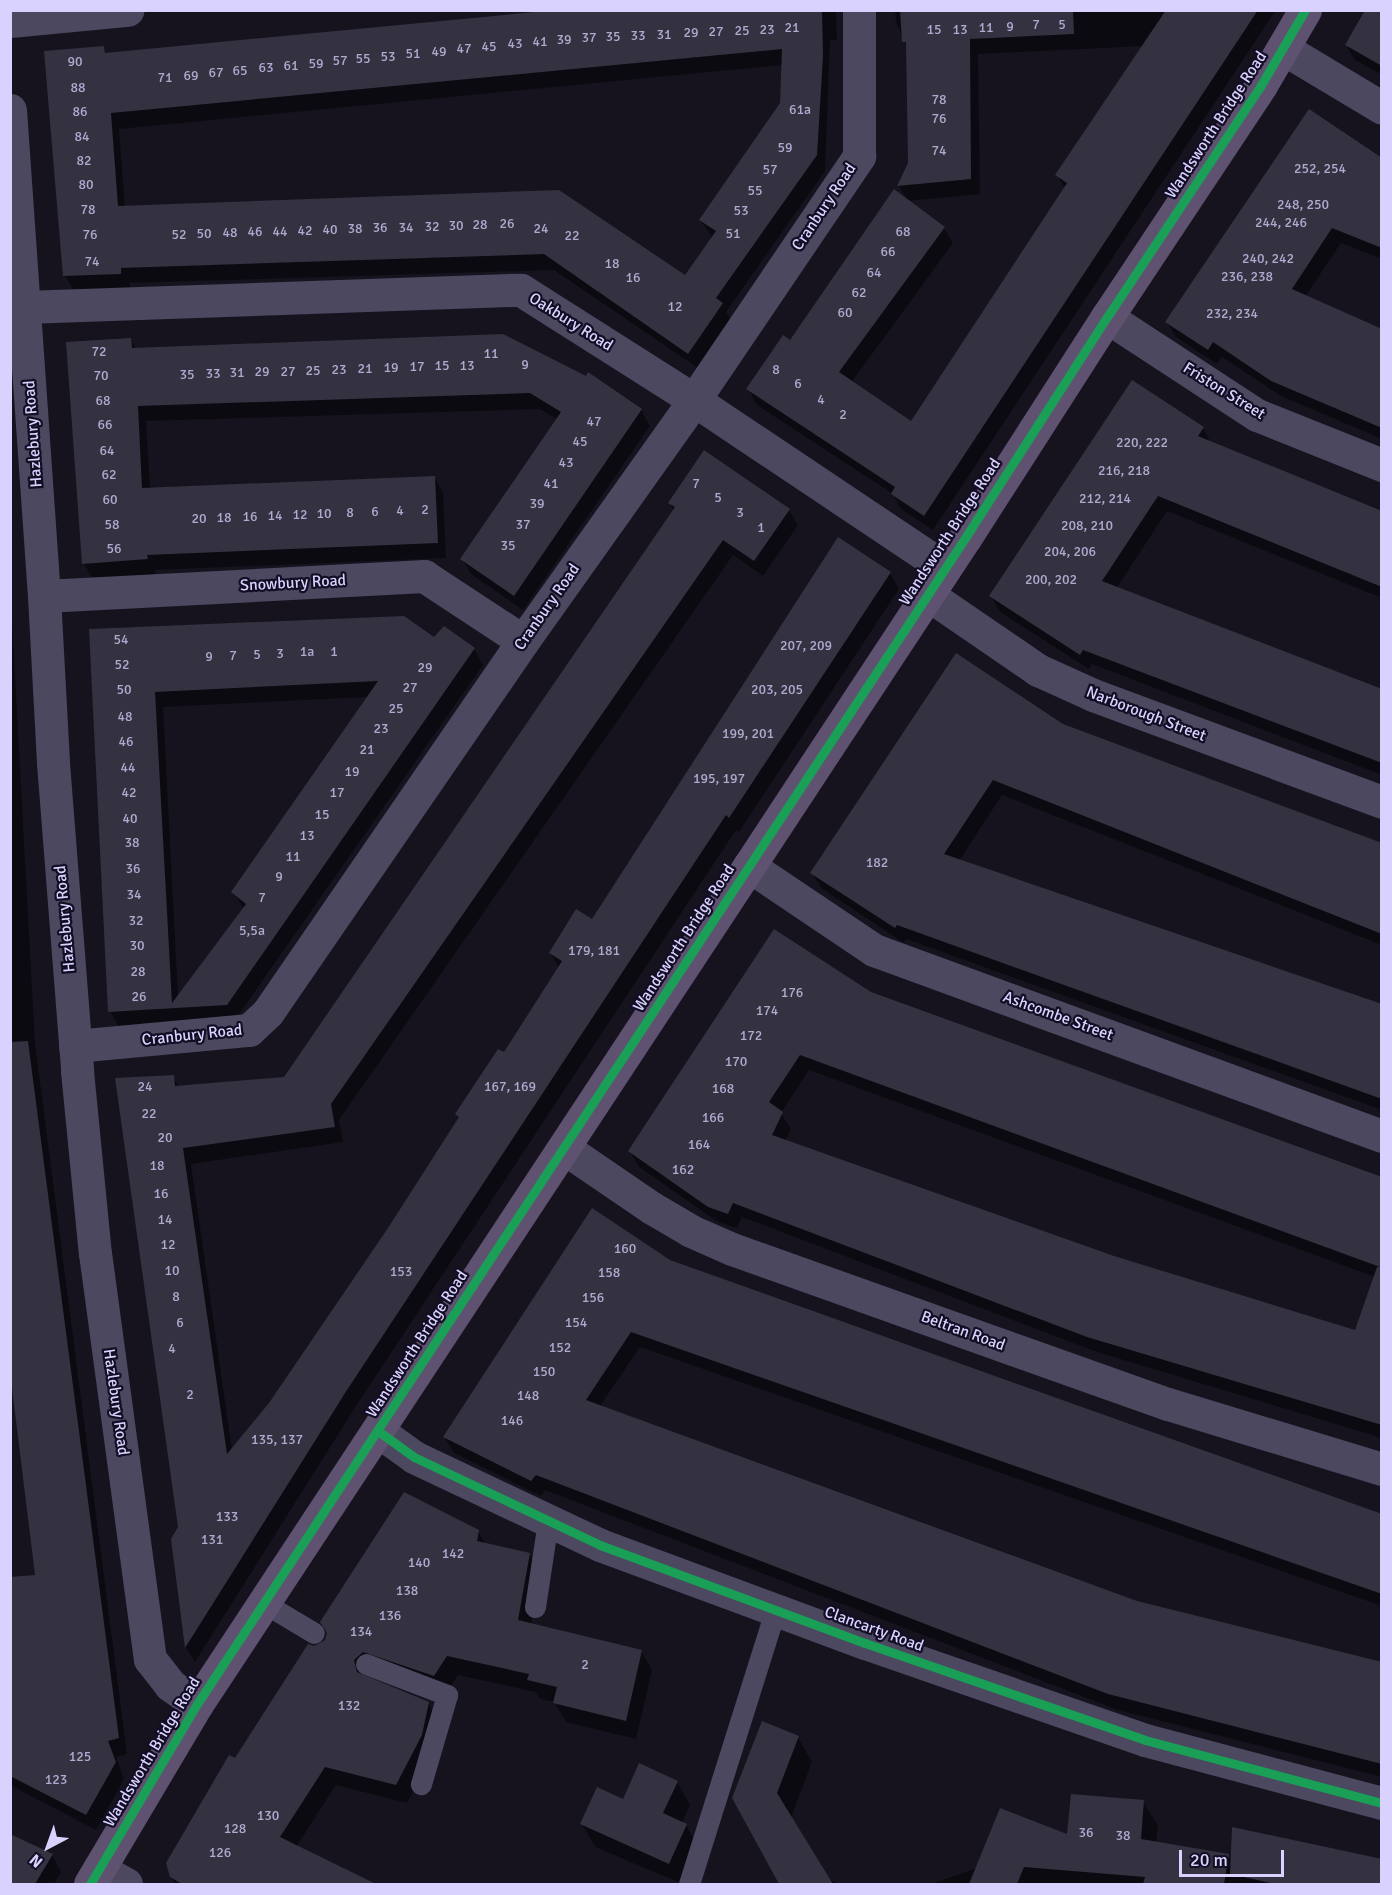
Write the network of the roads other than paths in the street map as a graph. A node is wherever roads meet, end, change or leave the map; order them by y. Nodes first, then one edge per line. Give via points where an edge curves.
1 (127, 10) edge
2 (859, 10) edge
3 (1305, 10) edge
4 (10, 21) edge
5 (1284, 49) junction
6 (1382, 108) edge
7 (10, 110) edge
8 (24, 307) junction
9 (1107, 317) junction
10 (694, 400) junction
11 (1382, 465) edge
12 (936, 581) junction
13 (44, 596) junction
14 (522, 641) junction
15 (1382, 802) edge
16 (749, 866) junction
17 (75, 1046) junction
18 (1382, 1136) edge
19 (564, 1149) junction
20 (378, 1431) junction
21 (1382, 1469) edge
22 (548, 1521) junction
23 (264, 1603) junction
24 (535, 1607) dead end
25 (776, 1608) junction
26 (314, 1633) dead end
27 (366, 1664) dead end
28 (197, 1704) junction
29 (421, 1784) dead end
30 (1382, 1803) edge
31 (105, 1879) edge
32 (689, 1884) edge

1 - 4 street
2 - 10 street, Cranbury Road via 859,156
3 - 5 main road, Wandsworth Bridge Road
5 - 6 street
5 - 9 main road, Wandsworth Bridge Road
7 - 8 street, Hazlebury Road
8 - 10 street, Oakbury Road via 521,290
8 - 13 street, Hazlebury Road
9 - 11 street, Friston Street via 1257,415
9 - 12 main road, Wandsworth Bridge Road
10 - 12 street, Oakbury Road
10 - 14 street, Cranbury Road
12 - 15 street, Narborough Street via 1038,670 1093,695
12 - 16 main road, Wandsworth Bridge Road
13 - 14 street, Snowbury Road via 424,576
13 - 17 street, Hazlebury Road via 52,763
14 - 17 street, Cranbury Road via 262,1018 249,1030
16 - 18 street, Ashcombe Street via 874,950
16 - 19 main road, Wandsworth Bridge Road
17 - 28 street, Hazlebury Road via 95,1253 150,1659 170,1685
19 - 20 main road, Wandsworth Bridge Road
19 - 21 street, Beltran Road via 691,1232 732,1249 1168,1404
20 - 22 street, Clancarty Road via 414,1457
20 - 23 main road, Wandsworth Bridge Road
22 - 24 lane
22 - 25 street, Clancarty Road via 600,1545
23 - 26 lane
23 - 28 main road, Wandsworth Bridge Road
25 - 30 street, Clancarty Road via 1145,1740
25 - 32 lane
27 - 29 lane via 447,1695
28 - 31 main road, Wandsworth Bridge Road

